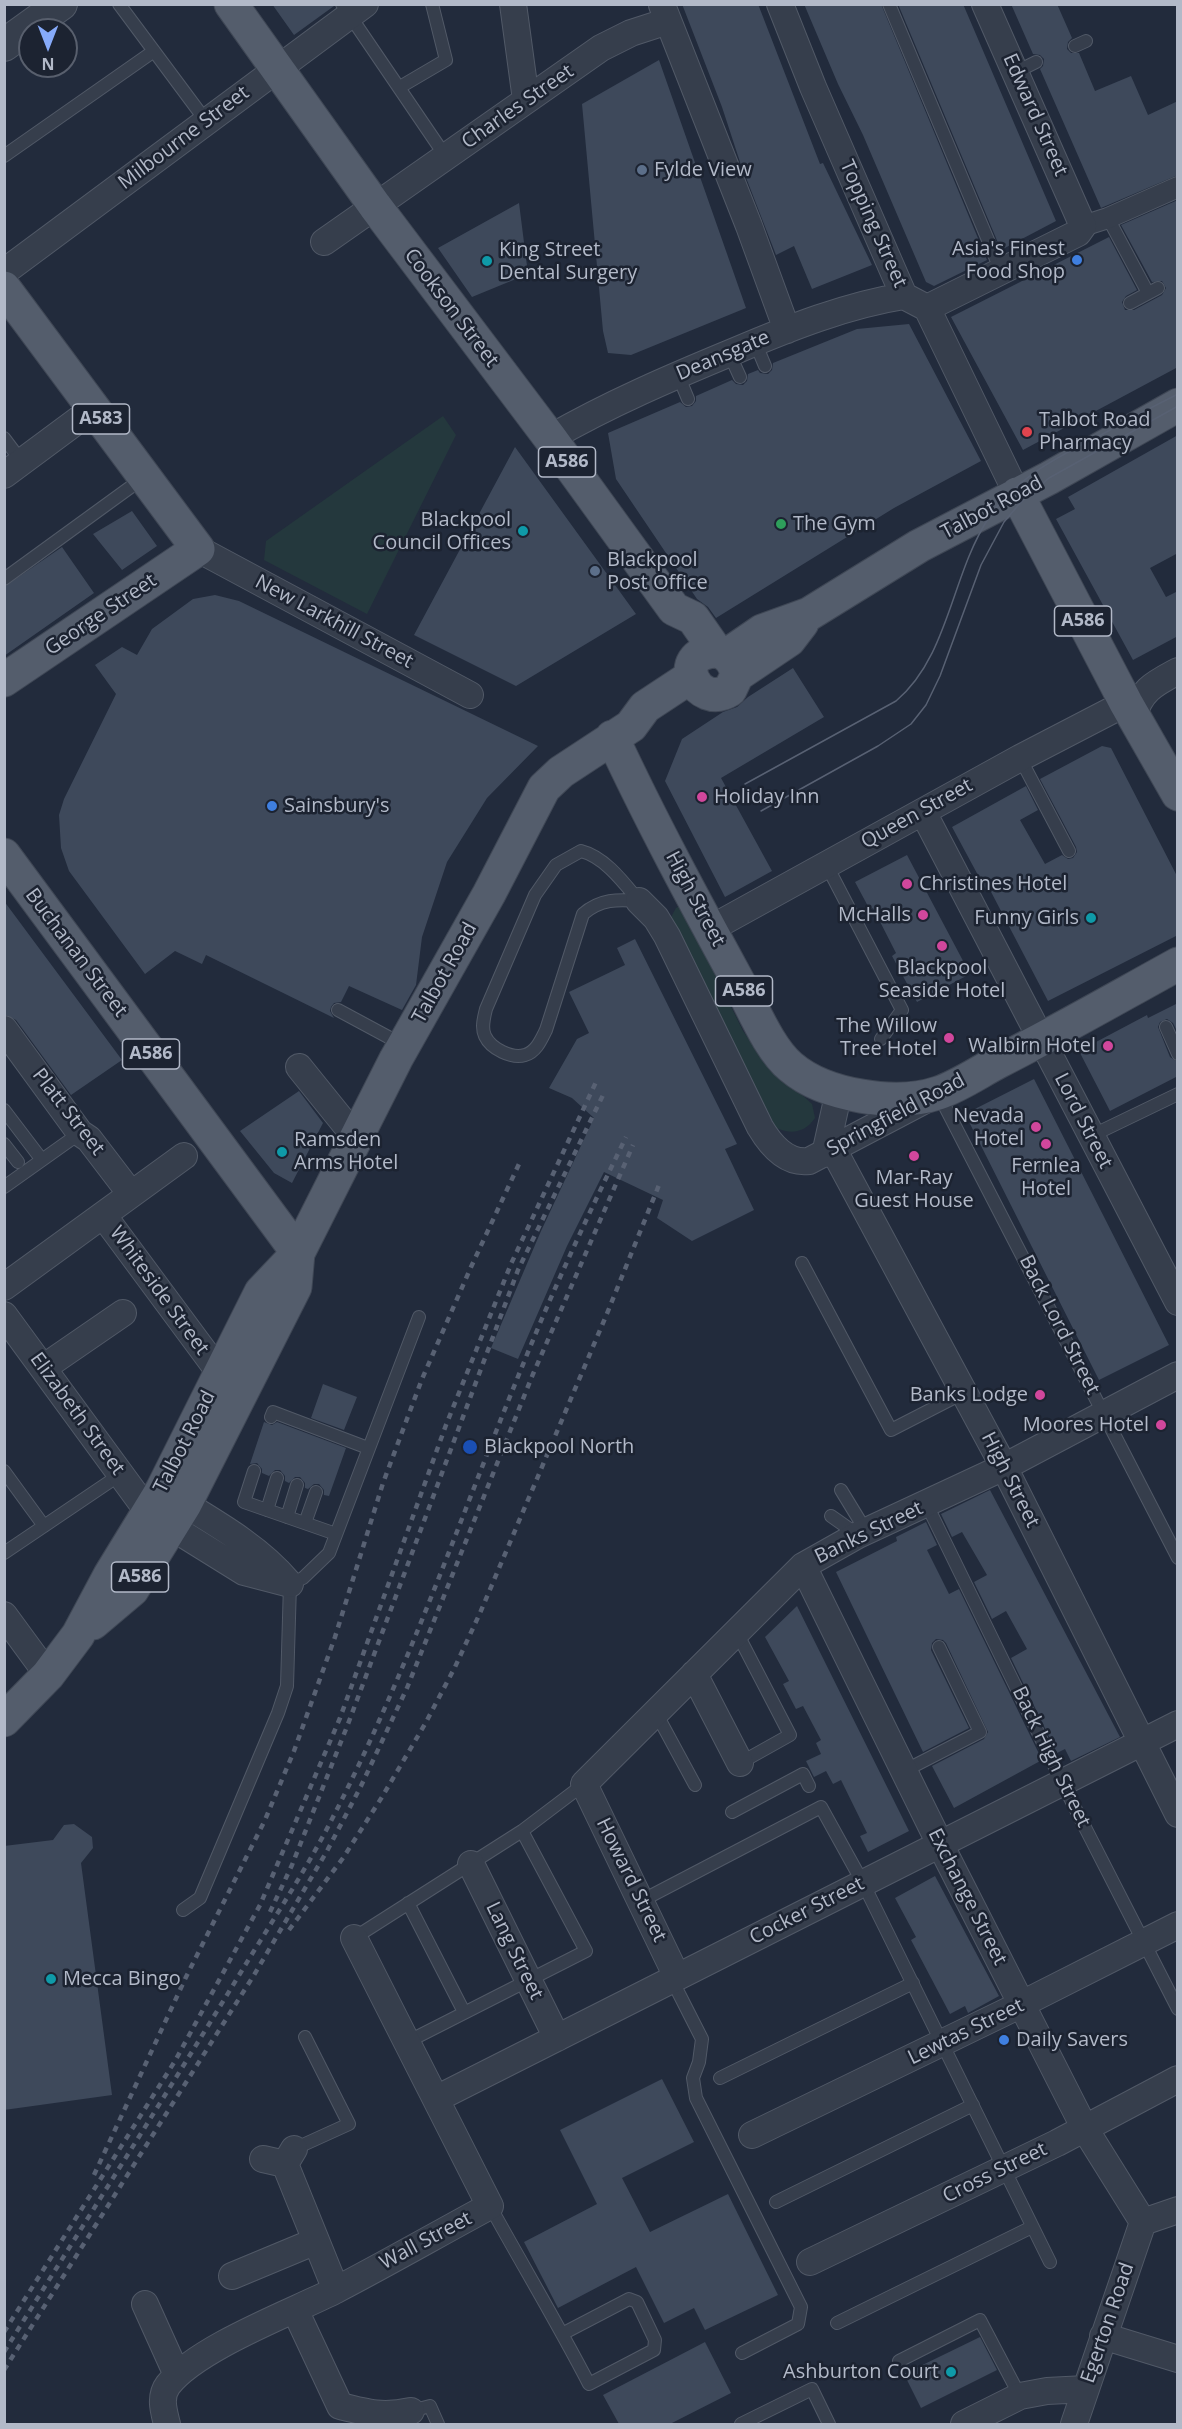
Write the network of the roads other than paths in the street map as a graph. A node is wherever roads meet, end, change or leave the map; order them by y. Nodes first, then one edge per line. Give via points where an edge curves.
1 (61, 4) edge
2 (119, 4) edge
3 (231, 4) edge
4 (432, 4) edge
5 (513, 4) edge
6 (780, 4) edge
7 (889, 4) edge
8 (985, 4) edge
9 (352, 8) edge
10 (665, 13) edge
11 (4, 45) edge
12 (154, 51) junction
13 (277, 69) junction
14 (400, 87) junction
15 (526, 100) junction
16 (206, 121) junction
17 (4, 156) edge
18 (446, 157) junction
19 (1178, 187) edge
20 (375, 206) junction
21 (1108, 218) junction
22 (1083, 226) junction
23 (324, 242) dead end
24 (1001, 271) junction
25 (4, 272) edge
26 (4, 288) edge
27 (904, 296) junction
28 (1130, 303) dead end
29 (927, 308) junction
30 (787, 330) junction
31 (755, 342) junction
32 (729, 353) junction
33 (765, 366) dead end
34 (678, 375) junction
35 (740, 377) dead end
36 (687, 399) dead end
37 (1178, 405) edge
38 (93, 409) junction
39 (4, 438) edge
40 (550, 438) junction
41 (13, 469) edge
42 (144, 478) junction
43 (1017, 494) junction
44 (198, 549) junction
45 (4, 579) edge
46 (712, 668) junction
47 (1178, 670) edge
48 (4, 680) edge
49 (470, 695) dead end
50 (1130, 709) junction
51 (621, 732) junction
52 (1020, 758) junction
53 (575, 762) junction
54 (630, 775) junction
55 (1178, 794) edge
56 (923, 812) junction
57 (1069, 852) dead end
58 (4, 855) edge
59 (826, 864) junction
60 (639, 901) junction
61 (710, 929) junction
62 (1178, 964) edge
63 (338, 1010) dead end
64 (1166, 1027) dead end
65 (4, 1029) edge
66 (881, 1039) dead end
67 (1041, 1040) junction
68 (404, 1046) junction
69 (1178, 1053) edge
70 (299, 1067) dead end
71 (839, 1091) junction
72 (938, 1093) junction
73 (1178, 1094) edge
74 (4, 1110) edge
75 (80, 1133) junction
76 (1091, 1136) junction
77 (357, 1139) junction
78 (4, 1144) edge
79 (821, 1155) junction
80 (184, 1156) dead end
81 (42, 1160) junction
82 (18, 1162) dead end
83 (4, 1187) edge
84 (131, 1194) junction
85 (103, 1215) junction
86 (298, 1253) junction
87 (802, 1263) dead end
88 (1171, 1271) edge
89 (4, 1287) edge
90 (1178, 1302) edge
91 (123, 1313) dead end
92 (4, 1315) edge
93 (419, 1317) dead end
94 (43, 1368) junction
95 (1178, 1374) edge
96 (232, 1380) junction
97 (965, 1392) junction
98 (1105, 1414) junction
99 (271, 1417) dead end
100 (368, 1448) junction
101 (1004, 1467) junction
102 (4, 1471) edge
103 (254, 1471) dead end
104 (121, 1474) junction
105 (278, 1478) dead end
106 (297, 1485) dead end
107 (841, 1490) dead end
108 (316, 1492) dead end
109 (927, 1504) junction
110 (166, 1508) junction
111 (267, 1510) junction
112 (831, 1516) dead end
113 (287, 1517) junction
114 (305, 1523) junction
115 (45, 1526) junction
116 (862, 1533) junction
117 (336, 1534) junction
118 (4, 1553) edge
119 (1178, 1558) edge
120 (803, 1566) junction
121 (290, 1584) junction
122 (4, 1615) edge
123 (737, 1633) junction
124 (939, 1647) dead end
125 (694, 1674) junction
126 (48, 1675) junction
127 (656, 1713) junction
128 (4, 1720) edge
129 (1178, 1724) edge
130 (1141, 1742) junction
131 (740, 1763) joint
132 (904, 1771) junction
133 (1063, 1783) junction
134 (584, 1784) junction
135 (695, 1785) dead end
136 (809, 1786) dead end
137 (732, 1812) dead end
138 (1178, 1814) edge
139 (522, 1831) junction
140 (940, 1844) junction
141 (471, 1864) junction
142 (863, 1883) junction
143 (641, 1902) junction
144 (408, 1903) junction
145 (183, 1910) dead end
146 (1178, 1925) edge
147 (354, 1938) joint
148 (1145, 1942) junction
149 (674, 1978) junction
150 (528, 1979) junction
151 (913, 1983) junction
152 (1022, 2004) junction
153 (1178, 2009) edge
154 (464, 2012) junction
155 (305, 2037) dead end
156 (557, 2038) junction
157 (407, 2042) junction
158 (942, 2043) junction
159 (720, 2078) dead end
160 (1178, 2079) edge
161 (436, 2099) junction
162 (973, 2105) junction
163 (1085, 2129) junction
164 (752, 2135) dead end
165 (281, 2158) joint
166 (1004, 2169) junction
167 (776, 2202) dead end
168 (490, 2206) junction
169 (1178, 2210) edge
170 (1143, 2222) junction
171 (1032, 2227) junction
172 (316, 2241) junction
173 (810, 2262) dead end
174 (1050, 2262) dead end
175 (232, 2276) dead end
176 (336, 2290) junction
177 (145, 2304) dead end
178 (295, 2310) junction
179 (837, 2323) dead end
180 (562, 2334) junction
181 (1103, 2336) junction
182 (741, 2353) dead end
183 (1178, 2359) edge
184 (898, 2361) dead end
185 (177, 2375) junction
186 (1086, 2389) junction
187 (1020, 2396) junction
188 (411, 2410) joint
189 (334, 2415) edge
190 (167, 2424) edge
191 (438, 2424) edge
192 (741, 2424) edge
193 (829, 2424) edge
194 (963, 2424) edge
195 (1074, 2424) edge

1 - 11 street
2 - 12 lane
3 - 13 main road, Cookson Street
4 - 14 lane via 446,60
5 - 15 street
6 - 27 street, Topping Street
7 - 24 lane
8 - 22 street, Edward Street via 1026,67
9 - 13 street, Milbourne Street
9 - 14 lane
10 - 15 street, Charles Street via 601,48
10 - 30 street
12 - 16 lane
12 - 17 lane
13 - 16 street, Milbourne Street
13 - 20 main road, Cookson Street
14 - 18 lane
15 - 18 street, Charles Street
16 - 25 street, Milbourne Street
18 - 20 street, Charles Street
19 - 21 street
20 - 23 street, Charles Street
20 - 40 main road, Cookson Street / A586
21 - 22 street
21 - 28 lane via 1153,290
22 - 24 street via 1078,233
24 - 29 street
26 - 38 main road, A583
27 - 29 street, Topping Street
27 - 30 street, Deansgate
29 - 43 street
30 - 31 street, Deansgate
31 - 32 street, Deansgate
31 - 33 lane
32 - 34 street, Deansgate
32 - 35 lane
34 - 36 lane
34 - 40 street, Deansgate
37 - 43 main road, Talbot Road
38 - 41 street
38 - 42 main road, A583
39 - 41 lane
40 - 46 main road, Cookson Street / A586 via 674,609 693,618
42 - 44 main road, A583
42 - 45 lane
43 - 46 main road, Talbot Road via 920,546 809,614 789,640
43 - 50 main road, A586
44 - 48 main road, George Street
44 - 49 street, New Larkhill Street
46 - 51 main road, Talbot Road via 658,722
47 - 50 street via 1149,687
50 - 52 street, Queen Street
50 - 55 main road, A586
51 - 53 main road, Talbot Road
51 - 54 main road, High Street / A586
52 - 56 street, Queen Street
52 - 57 lane
53 - 54 main road
53 - 68 main road, Talbot Road via 544,788
54 - 61 main road, High Street / A586
56 - 59 street, Queen Street
56 - 67 street, Lord Street
58 - 86 main road, Buchanan Street / A586
59 - 61 street, Queen Street
59 - 66 lane via 902,1010
60 - 60 lane via 618,899 599,903 583,914 539,1045 526,1055 514,1056 489,1042 484,1035 486,1009 535,895 556,865 581,852 590,854 617,875
60 - 79 street via 667,936 769,1143 783,1154
61 - 71 main road, High Street / A586 via 785,1062 801,1075
62 - 67 main road, Springfield Road / A586
63 - 68 lane
64 - 69 lane
65 - 75 street, Platt Street
67 - 72 main road, Springfield Road / A586
67 - 76 street, Lord Street
68 - 77 main road, Talbot Road
70 - 77 street
71 - 72 main road, High Street / A586 via 890,1098
71 - 79 street
72 - 79 street, Springfield Road
72 - 98 lane, Back Lord Street
73 - 76 lane
74 - 81 lane
75 - 81 lane
75 - 84 street, Platt Street via 90,1139
76 - 88 street, Lord Street
77 - 86 main road, Talbot Road
78 - 82 lane
79 - 97 street, High Street
80 - 84 street
81 - 83 lane
84 - 85 street
85 - 89 street
85 - 96 street, Whiteside Street
86 - 96 main road, Talbot Road / A586 via 295,1287
87 - 97 lane via 891,1430
88 - 90 street, Lord Street
91 - 94 street
92 - 94 street, Elizabeth Street
93 - 100 lane
94 - 104 street, Elizabeth Street
95 - 98 street, Banks Street
96 - 110 main road, Talbot Road / A586
97 - 101 street, High Street
98 - 101 street, Banks Street
98 - 119 lane, Back Lord Street
99 - 100 lane via 273,1412
100 - 117 lane
101 - 109 street, Banks Street
101 - 130 street, High Street
102 - 115 lane
103 - 111 lane via 244,1502
104 - 110 street, Elizabeth Street
104 - 115 lane
105 - 111 lane
106 - 113 lane
107 - 116 lane
108 - 114 lane
109 - 116 street, Banks Street
109 - 133 lane, Back High Street
110 - 121 street, Talbot Road via 260,1555
110 - 126 main road, Talbot Road / A586 via 110,1575 78,1635
111 - 113 lane
112 - 116 lane
113 - 114 lane
114 - 117 lane
115 - 118 lane
116 - 120 street, Banks Street
117 - 121 lane via 328,1553 303,1578
120 - 123 street, Banks Street
120 - 132 street, Exchange Street
121 - 145 lane via 287,1686 279,1713 200,1898
122 - 126 street
123 - 125 street, Banks Street
123 - 131 lane via 790,1735
124 - 132 lane via 980,1732
125 - 127 street, Banks Street
125 - 131 street
126 - 128 main road, Talbot Road / A586
127 - 134 street, Banks Street
127 - 135 lane
129 - 130 street, Cocker Street
130 - 133 street, Cocker Street
130 - 138 street, High Street
132 - 140 street, Exchange Street
133 - 140 street, Cocker Street
133 - 148 lane, Back High Street
134 - 139 lane
134 - 143 street, Howard Street
136 - 137 lane via 803,1774
139 - 141 lane
139 - 150 lane via 586,1951
140 - 142 street, Cocker Street
140 - 152 street, Exchange Street
141 - 144 lane
141 - 150 street, Lang Street
142 - 143 lane via 820,1806
142 - 149 street, Cocker Street
142 - 151 lane
143 - 149 street, Howard Street
144 - 147 lane
144 - 154 lane
146 - 148 street, Lewtas Street
147 - 157 street, Wall Street
148 - 152 street, Lewtas Street
148 - 153 lane, Back High Street
149 - 156 street, Cocker Street
149 - 182 lane via 702,2039 693,2078 696,2098 801,2307 798,2324
150 - 154 lane
150 - 156 street, Lang Street
151 - 158 lane
151 - 159 lane
152 - 158 street, Lewtas Street
152 - 163 street, Exchange Street
154 - 157 lane
155 - 165 lane via 349,2124
156 - 161 street, Cocker Street
157 - 161 street, Wall Street
158 - 162 lane
158 - 164 street, Lewtas Street
160 - 163 street, Cross Street
161 - 168 street, Wall Street
162 - 166 lane
162 - 167 lane
163 - 166 street, Cross Street
163 - 170 street, Exchange Street
165 - 172 street
166 - 171 lane
166 - 173 street, Cross Street
168 - 176 street, Wall Street
168 - 180 lane
169 - 170 street
170 - 181 street, Egerton Road
171 - 174 lane
171 - 179 lane
172 - 175 street
172 - 176 street
176 - 178 street, Wall Street
177 - 185 street
178 - 185 street, Wall Street via 229,2342
178 - 189 street
180 - 180 lane via 589,2384 654,2350 655,2340 637,2302 629,2299
181 - 183 street
181 - 186 street, Egerton Road
184 - 187 lane via 980,2320
185 - 190 street, Wall Street via 166,2388 162,2402
186 - 187 street
186 - 195 street, Egerton Road
187 - 194 street
188 - 189 street via 388,2415
188 - 191 lane via 430,2406
192 - 193 lane via 813,2389

